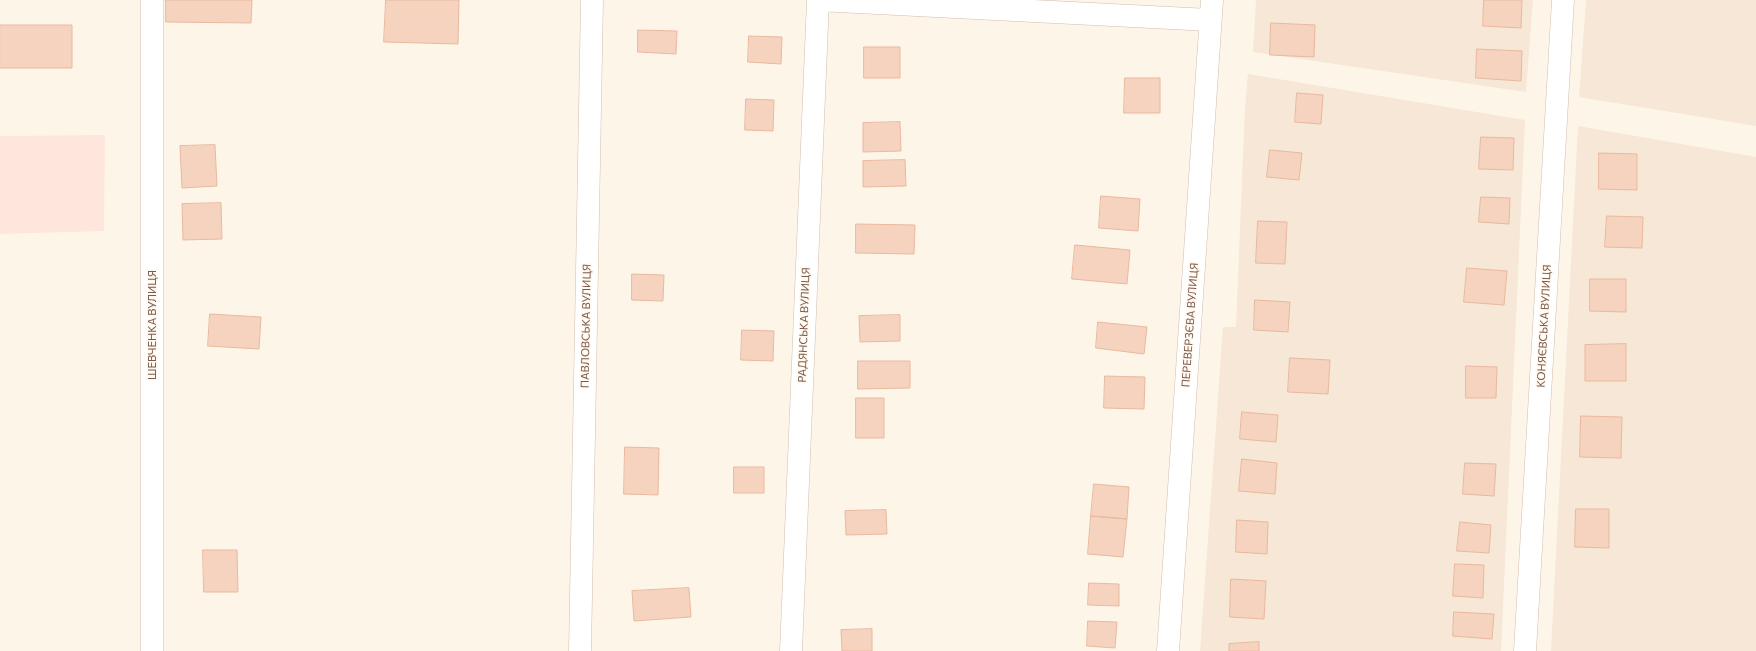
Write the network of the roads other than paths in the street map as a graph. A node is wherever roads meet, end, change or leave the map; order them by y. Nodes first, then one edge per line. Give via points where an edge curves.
1 (152, 0) edge
2 (592, 0) edge
3 (818, 0) edge
4 (1563, 0) edge
5 (1211, 10) edge
6 (152, 651) edge
7 (580, 651) edge
8 (791, 651) edge
9 (1168, 651) edge
10 (1525, 651) edge

1 - 6 street, ШЕВЧЕНКА ВУЛИЦЯ
2 - 7 street, ПАВЛОВСЬКА ВУЛИЦЯ
3 - 5 street
3 - 8 street, РАДЯНСЬКА ВУЛИЦЯ
4 - 10 street, КОНЯЄВСЬКА ВУЛИЦЯ
5 - 9 street, ПЕРЕВЕРЗЄВА ВУЛИЦЯ

